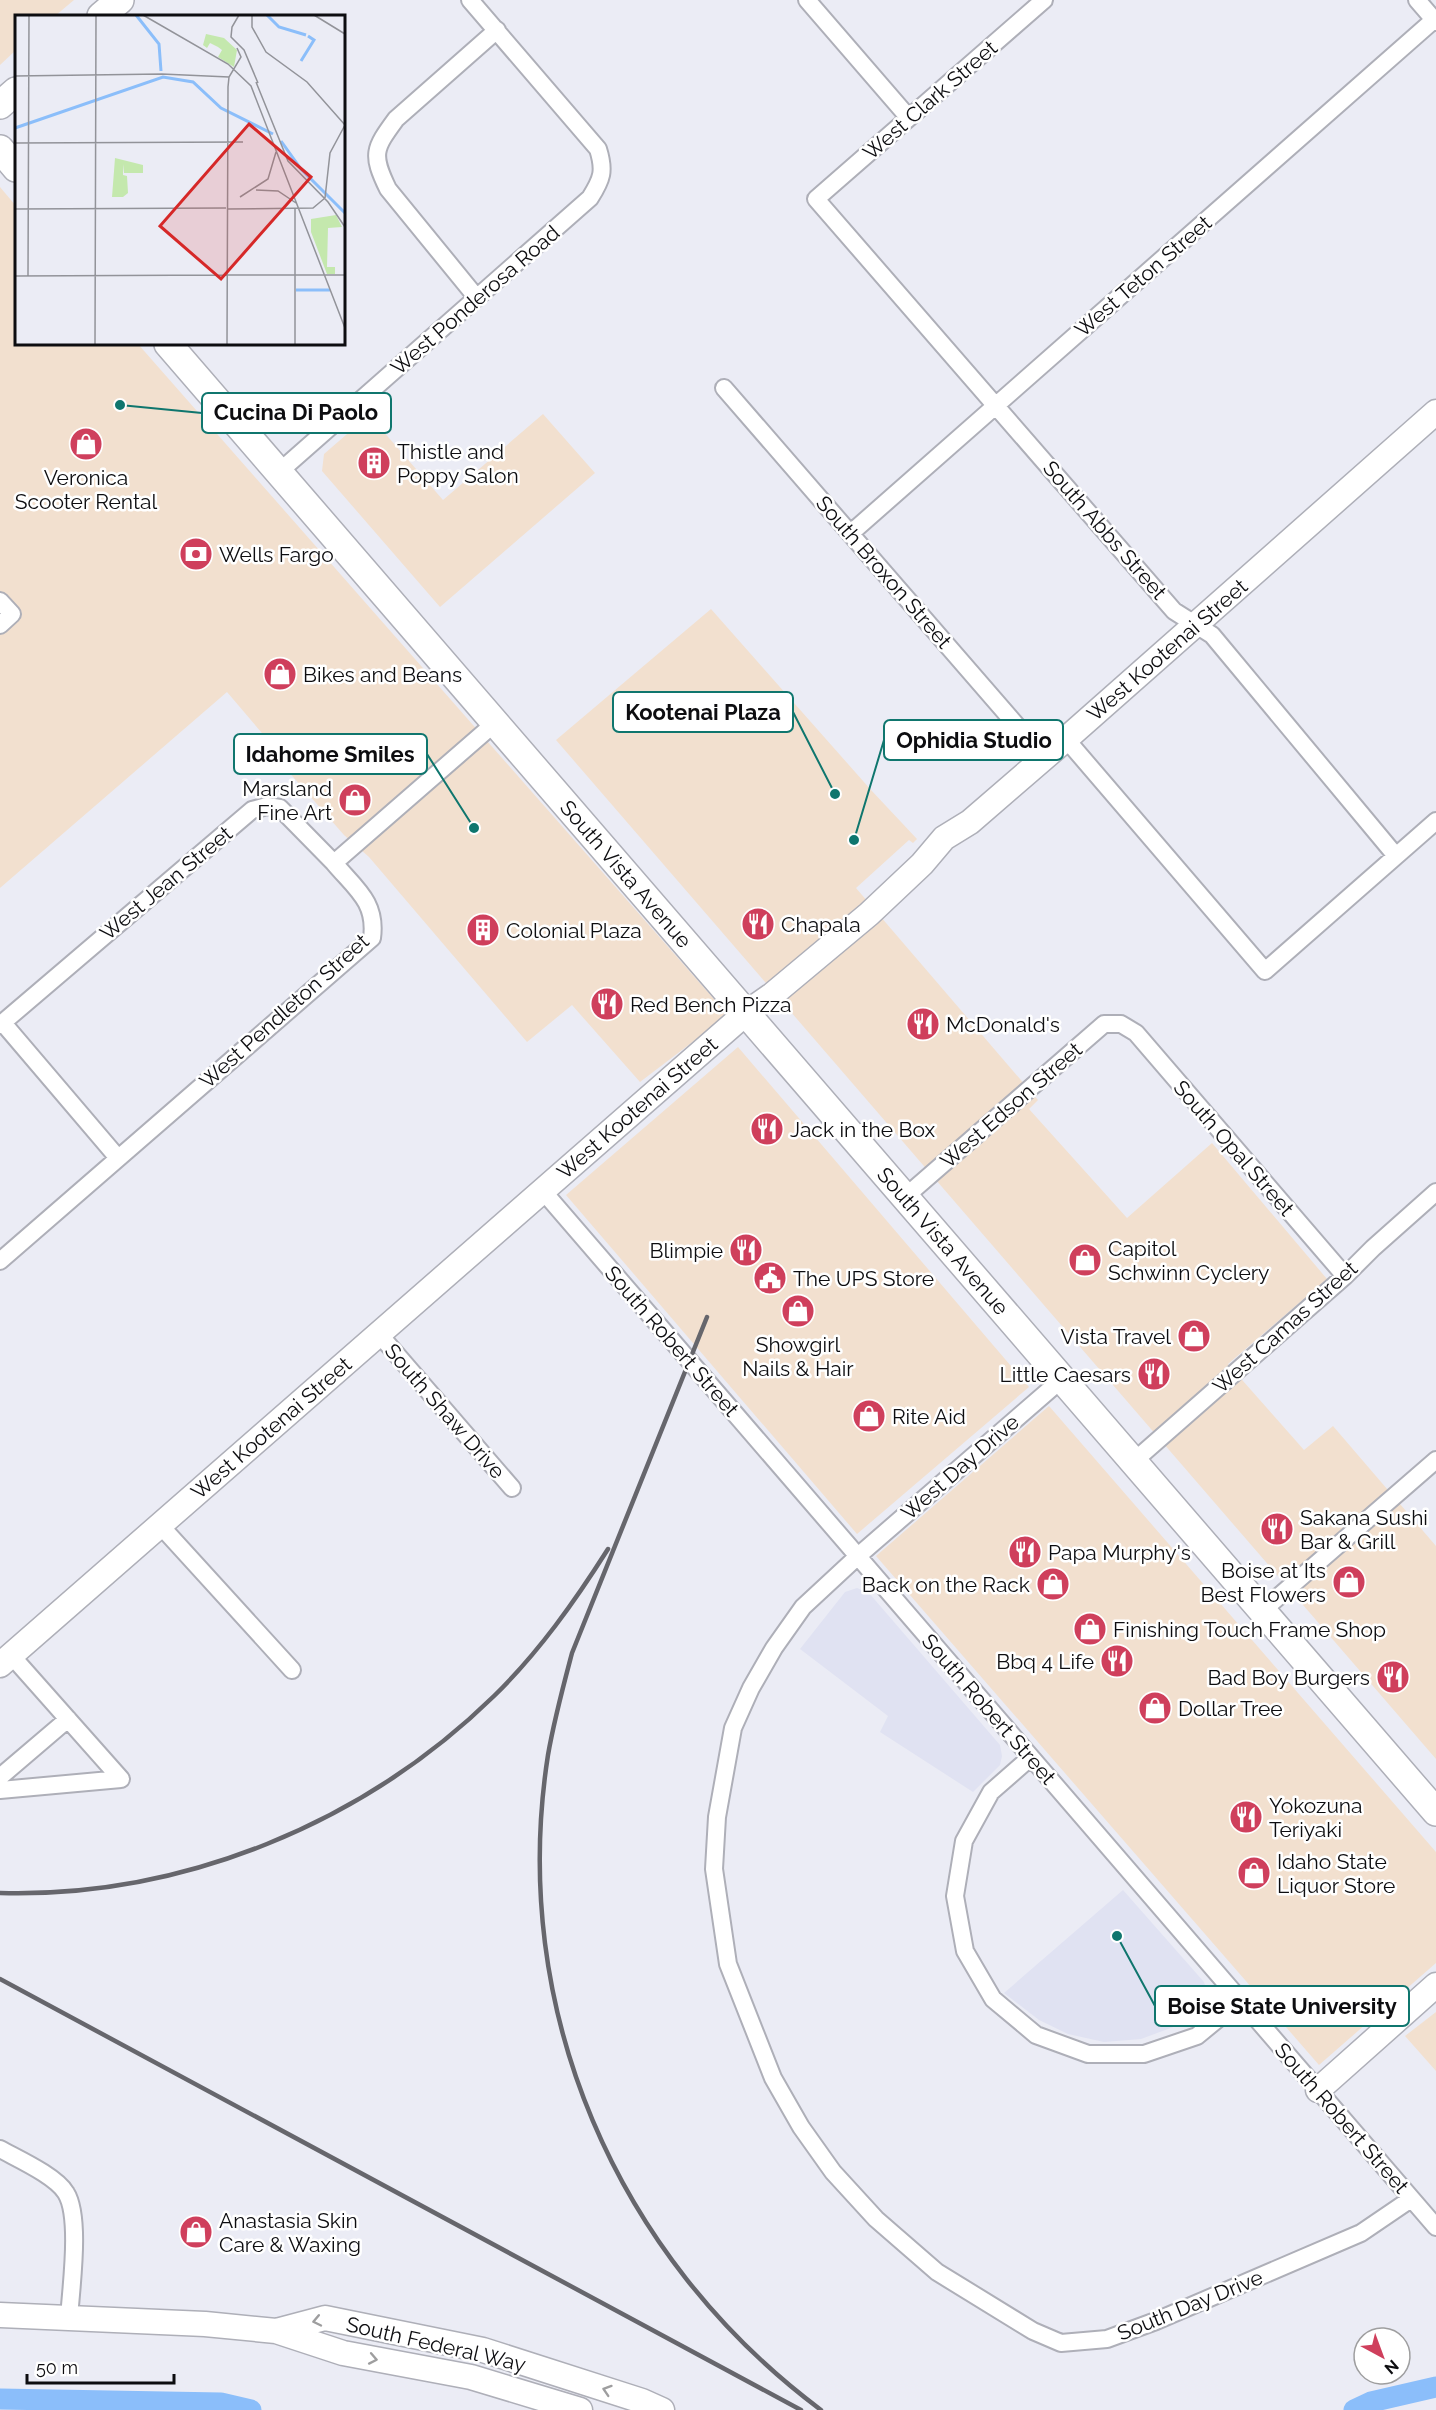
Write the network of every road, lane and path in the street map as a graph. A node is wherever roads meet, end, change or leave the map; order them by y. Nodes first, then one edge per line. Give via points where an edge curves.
1 (120, 0) edge
2 (128, 0) edge
3 (470, 0) edge
4 (807, 0) edge
5 (1044, 0) edge
6 (1417, 0) edge
7 (102, 15) edge
8 (122, 15) edge
9 (1435, 20) edge
10 (497, 30) junction
11 (15, 92) edge
12 (0, 105) edge
13 (909, 118) junction
14 (0, 149) edge
15 (15, 167) edge
16 (816, 199) joint
17 (477, 298) junction
18 (169, 345) edge
19 (724, 388) dead end
20 (997, 405) junction
21 (1436, 412) edge
22 (279, 472) junction
23 (851, 533) junction
24 (0, 601) edge
25 (6, 620) edge
26 (1197, 624) junction
27 (495, 723) junction
28 (1066, 739) junction
29 (1044, 757) junction
30 (1436, 821) edge
31 (1396, 856) junction
32 (334, 864) junction
33 (746, 1013) junction
34 (1, 1024) edge
35 (1121, 1024) joint
36 (118, 1158) junction
37 (543, 1191) junction
38 (1436, 1192) edge
39 (905, 1197) junction
40 (0, 1261) edge
41 (1345, 1276) junction
42 (379, 1334) junction
43 (1062, 1379) junction
44 (1436, 1460) edge
45 (1133, 1462) junction
46 (512, 1488) dead end
47 (160, 1525) junction
48 (858, 1556) junction
49 (1262, 1611) junction
50 (6, 1660) edge
51 (292, 1671) dead end
52 (68, 1719) junction
53 (1031, 1757) junction
54 (0, 1777) edge
55 (0, 1790) edge
56 (1436, 1812) edge
57 (1436, 1984) edge
58 (1240, 2000) junction
59 (1318, 2090) junction
60 (0, 2149) edge
61 (1411, 2199) junction
62 (1436, 2227) edge
63 (0, 2315) edge
64 (69, 2318) junction
65 (276, 2331) junction
66 (580, 2410) edge
67 (662, 2410) edge

1 - 7 main road
2 - 8 main road
3 - 10 street
4 - 13 street
5 - 13 street, West Clark Street
6 - 9 street
9 - 20 street, West Teton Street
10 - 17 street via 396,119 375,155 388,189
10 - 17 street, West Ponderosa Road via 588,136 598,149 603,166 590,198
11 - 12 main road
13 - 16 street, West Clark Street
14 - 15 main road
16 - 20 street, South Abbs Street
17 - 22 street, West Ponderosa Road
18 - 22 main road, South Vista Avenue
19 - 23 street, South Broxon Street
20 - 23 street, West Teton Street
20 - 26 street, South Abbs Street via 1174,611
21 - 26 main road, West Kootenai Street
22 - 27 main road, South Vista Avenue
23 - 29 street, South Broxon Street
24 - 25 street
26 - 28 main road, West Kootenai Street
26 - 31 street, South Abbs Street via 1212,635
27 - 32 street
27 - 33 main road, South Vista Avenue
28 - 29 main road, West Kootenai Street
28 - 31 street via 1265,971
29 - 33 main road, West Kootenai Street via 970,822 944,838 868,914
30 - 31 street
32 - 34 street, West Jean Street via 280,808 252,810
32 - 36 street, West Pendleton Street via 368,903 374,921 372,938
33 - 37 main road, West Kootenai Street
33 - 39 main road, South Vista Avenue
34 - 36 street
35 - 39 street, West Edson Street via 1104,1024
35 - 41 street, South Opal Street via 1136,1033
36 - 40 street, West Pendleton Street
37 - 42 main road, West Kootenai Street
37 - 48 street, South Robert Street
38 - 41 street, West Camas Street
39 - 43 main road, South Vista Avenue
41 - 45 street, West Camas Street
42 - 46 street, South Shaw Drive
42 - 47 main road, West Kootenai Street
43 - 45 main road, South Vista Avenue
43 - 48 street, West Day Drive
44 - 49 street
45 - 49 main road, South Vista Avenue
47 - 50 main road, West Kootenai Street
47 - 51 street
48 - 53 street, South Robert Street
48 - 61 street, South Day Drive via 803,1607 751,1689 734,1728 723,1773 714,1869 728,1964 749,2020 773,2078 833,2172 876,2219 937,2272 1033,2331 1061,2343 1107,2339 1156,2321 1361,2233
49 - 56 main road, South Vista Avenue
50 - 52 street
52 - 54 street
52 - 55 street via 121,1779
53 - 58 street, South Robert Street
53 - 58 street via 991,1792 964,1841 955,1896 965,1951 993,1999 1036,2035 1088,2054 1144,2054 1197,2036
57 - 59 main road
58 - 59 street, South Robert Street
59 - 61 street, South Robert Street
60 - 64 street via 45,2174 66,2192 74,2220
61 - 62 street, South Robert Street
63 - 64 main road, South Federal Way
64 - 65 main road, South Federal Way
65 -> 66 main road, South Federal Way via 343,2353 471,2377
67 -> 65 main road, South Federal Way via 483,2350 325,2318

